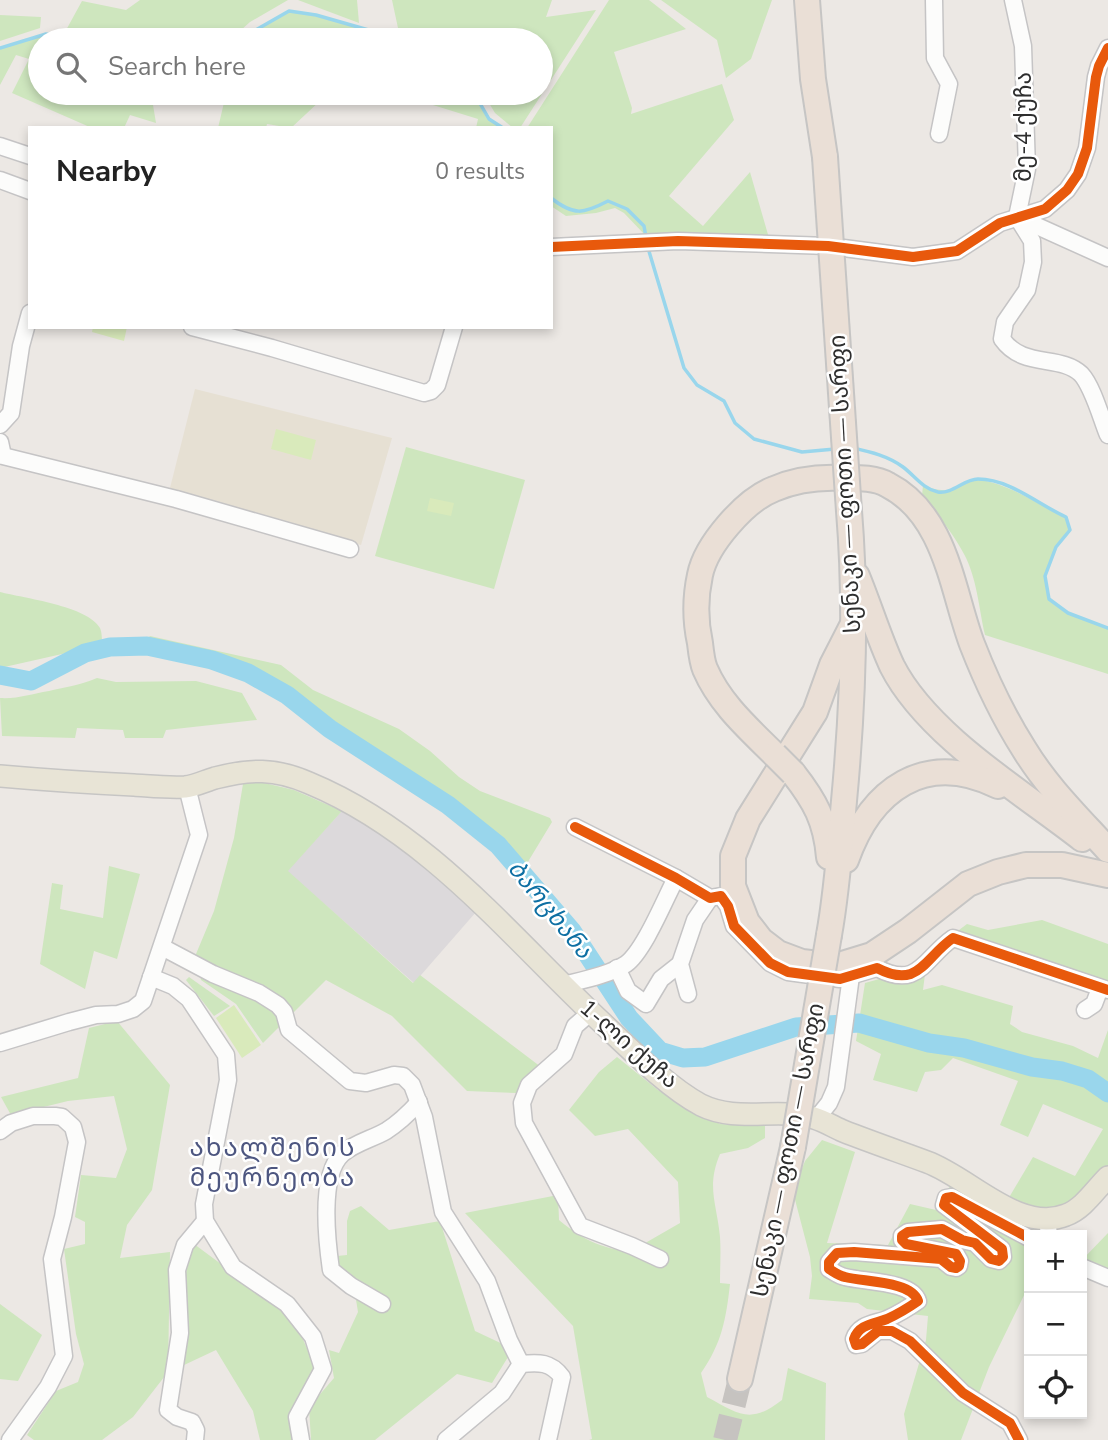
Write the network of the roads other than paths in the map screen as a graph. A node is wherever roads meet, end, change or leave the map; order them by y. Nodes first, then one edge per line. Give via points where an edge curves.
1 (807, 0) edge
2 (934, 0) edge
3 (1013, 0) edge
4 (1108, 48) edge
5 (939, 134) dead end
6 (0, 146) edge
7 (28, 155) edge
8 (0, 180) edge
9 (28, 190) edge
10 (1017, 217) junction
11 (553, 247) edge
12 (1108, 258) edge
13 (28, 320) edge
14 (200, 329) edge
15 (453, 329) edge
16 (0, 425) edge
17 (1108, 435) edge
18 (0, 442) edge
19 (350, 549) dead end
20 (854, 569) junction
21 (853, 624) junction
22 (0, 776) edge
23 (187, 787) junction
24 (1035, 803) junction
25 (575, 827) dead end
26 (1108, 850) edge
27 (1108, 860) edge
28 (1108, 875) edge
29 (676, 878) junction
30 (836, 887) junction
31 (710, 898) junction
32 (831, 924) junction
33 (162, 947) junction
34 (680, 964) junction
35 (614, 969) junction
36 (851, 976) junction
37 (151, 978) junction
38 (572, 983) junction
39 (1104, 989) edge
40 (688, 994) dead end
41 (1085, 1010) dead end
42 (591, 1012) junction
43 (0, 1043) edge
44 (419, 1102) junction
45 (817, 1118) junction
46 (0, 1131) edge
47 (1108, 1177) edge
48 (205, 1221) junction
49 (1048, 1227) edge
50 (1024, 1235) edge
51 (660, 1259) dead end
52 (1087, 1269) edge
53 (1108, 1278) edge
54 (383, 1304) dead end
55 (522, 1364) junction
56 (740, 1379) tunnel mouth
57 (7, 1438) edge
58 (195, 1440) edge
59 (301, 1440) edge
60 (446, 1440) edge
61 (548, 1440) edge
62 (1019, 1440) edge

1 - 20 highway, სენაკი — ფოთი — სარფი, bridge via 825,156
2 - 5 street via 936,58 949,84
3 - 10 street, მე-4 ქუჩა via 1023,46 1027,157
4 - 10 street via 1098,66 1087,148 1078,174 1045,209
6 - 7 street
8 - 9 street
10 - 11 street via 957,251 912,257 828,246 659,241
10 - 12 street
10 - 17 street via 1032,241 1033,262 1027,290 1005,322 1002,339 1022,356 1082,375
13 - 16 street via 11,413
14 - 15 street via 424,393 437,385
18 - 19 street via 4,456
20 - 21 highway, სენაკი — ფოთი — სარფი
20 - 24 highway via 892,666 909,693 967,751
21 - 28 highway via 815,712 748,819 733,856 733,886 747,922 761,940 802,962 836,966 872,955 968,884 998,872 1026,864 1062,864
21 - 30 highway, სენაკი — ფოთი — სარფი via 851,729
22 - 23 main road, 1-ლი ქუჩა
23 - 33 street via 199,835
23 - 38 main road, 1-ლი ქუჩა via 246,772 274,771 344,798 423,851
24 - 27 highway
24 - 30 highway via 976,775 951,771 899,784 871,810
25 - 29 street
26 - 32 highway, bridge via 1058,796 1024,750 991,689 927,519 888,484 865,478 808,479 772,489 744,508 717,540 701,573 695,619 705,668 732,713 793,773 820,812 827,833
29 - 31 street
29 - 35 street via 635,955
30 - 32 highway, სენაკი — ფოთი — სარფი
31 - 34 street via 695,919
31 - 36 street via 721,896 734,926 770,962 788,972 840,979
32 - 56 highway, სენაკი — ფოთი — სარფი, bridge via 793,1147
33 - 37 street
33 - 44 street via 278,1005 289,1030 350,1081 366,1083 402,1076
34 - 35 street via 661,979 646,1004 628,991
34 - 40 street
35 - 38 street
36 - 39 street via 877,968 902,976 926,966 953,938
36 - 45 street via 836,1087
37 - 43 street via 143,1001 133,1009
37 - 48 street via 173,986 189,999 226,1055 228,1080 204,1205
38 - 42 main road, 1-ლი ქუჩა
39 - 41 street
42 - 45 main road, 1-ლი ქუჩა via 669,1082 702,1105 731,1115
42 - 51 street via 575,1027 564,1054 529,1086 522,1103 524,1123 580,1226
44 - 54 street via 387,1130 342,1154 331,1170 327,1210 331,1270
44 - 55 street via 443,1212 487,1281
45 - 49 main road, 1-ლი ქუჩა via 943,1167 1012,1211
46 - 57 street via 33,1116 55,1116 73,1127 77,1142 52,1259 64,1356 48,1387
47 - 49 main road, 1-ლი ქუჩა via 1082,1204
48 - 58 street via 185,1245 177,1270 180,1333 168,1410 192,1422
48 - 59 street via 233,1267 287,1304 313,1337 323,1369 298,1417
50 - 62 street via 952,1197 946,1198 944,1205 1002,1249 999,1261 975,1243 942,1229 908,1233 902,1240 956,1254 960,1261 956,1268 941,1259 854,1252 836,1253 829,1262 829,1269 842,1277 906,1288 918,1301 866,1325 856,1333 856,1345 878,1331 892,1331 910,1341 963,1393 1010,1423
52 - 53 street
55 - 60 street via 502,1394
55 - 61 street via 541,1362 562,1377

